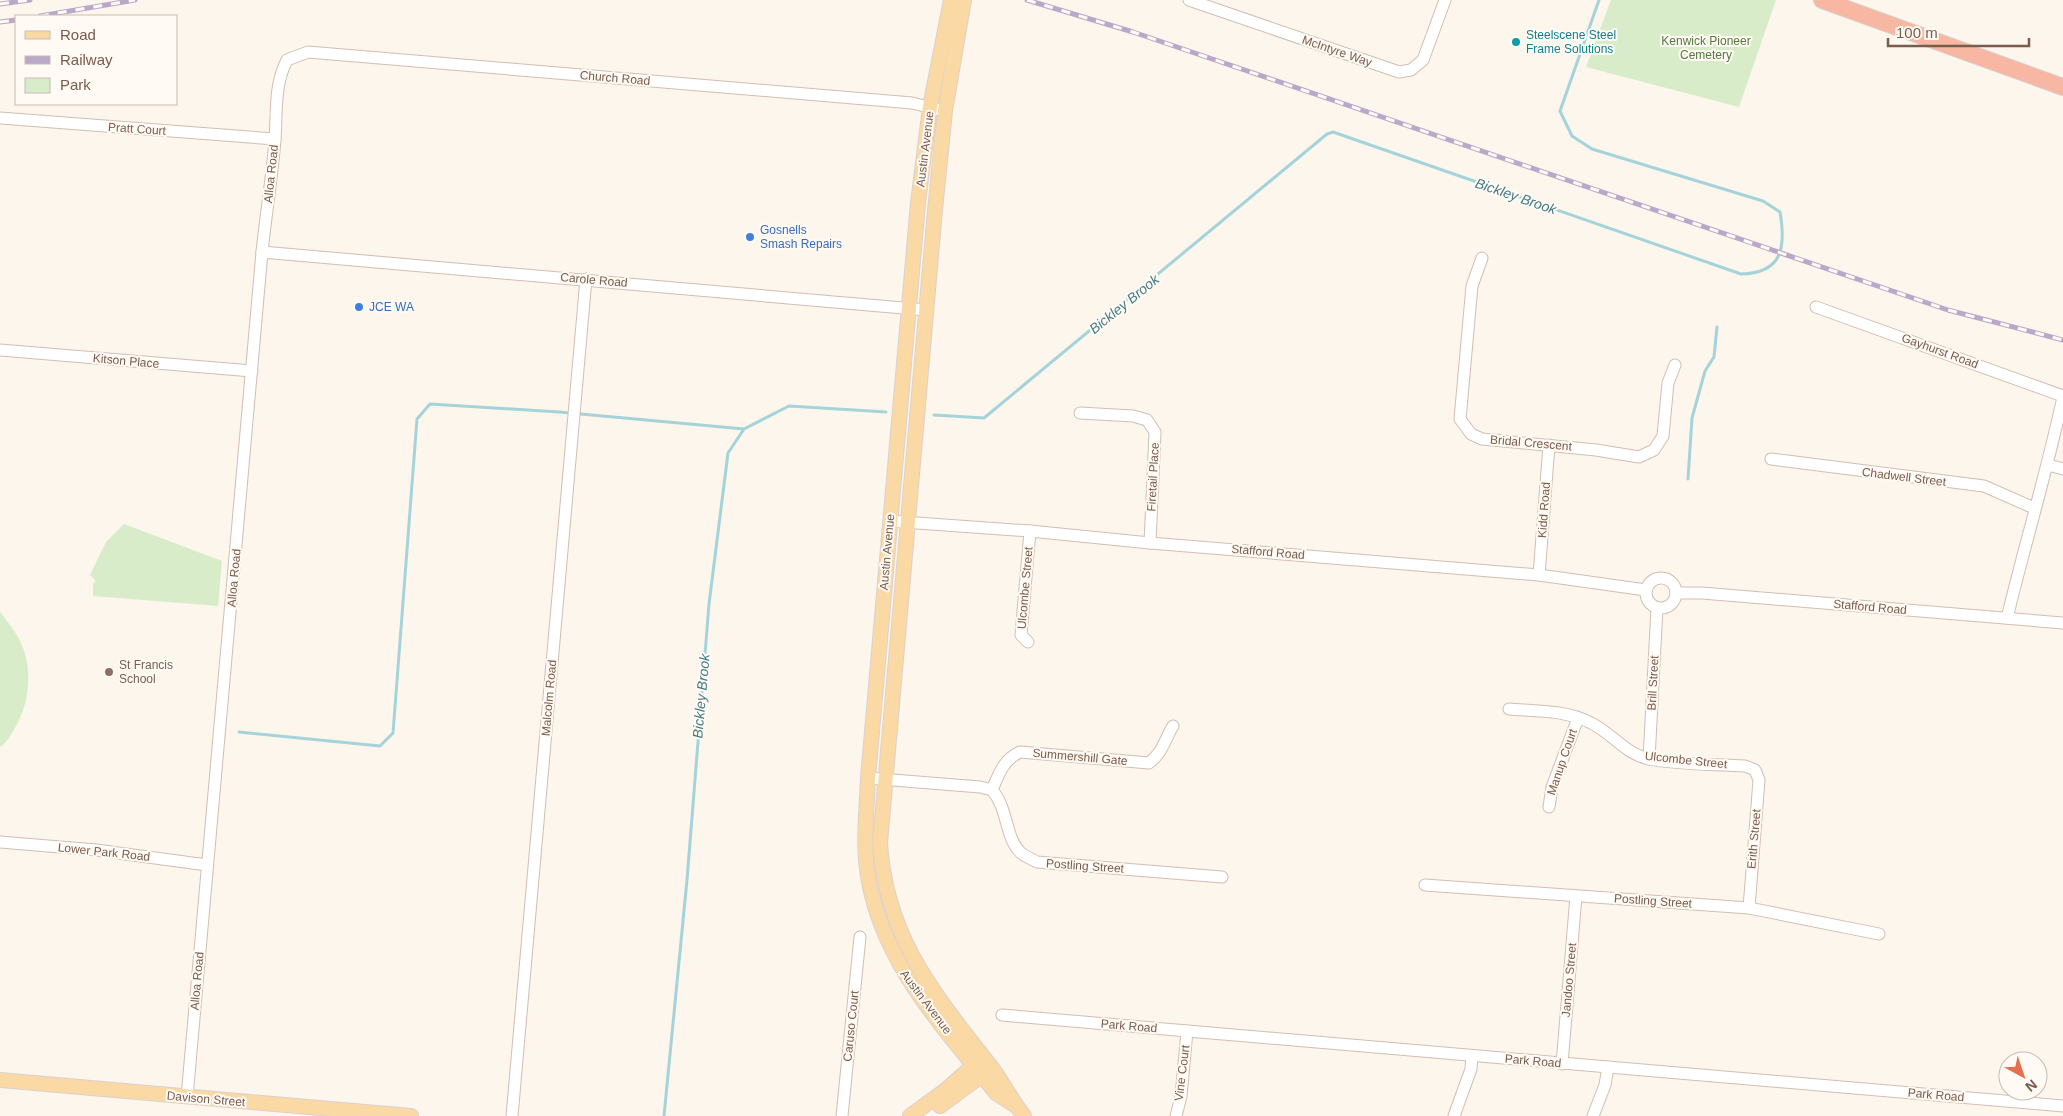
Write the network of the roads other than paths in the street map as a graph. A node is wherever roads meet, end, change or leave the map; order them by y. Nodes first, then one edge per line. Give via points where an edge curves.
1 (951, 0) edge
2 (964, 0) edge
3 (1189, 0) edge
4 (1445, 0) edge
5 (1822, 0) edge
6 (1849, 0) edge
7 (287, 60) joint
8 (2063, 78) edge
9 (2063, 87) edge
10 (930, 107) junction
11 (945, 111) junction
12 (0, 118) edge
13 (275, 139) junction
14 (262, 252) junction
15 (1482, 258) dead end
16 (586, 279) junction
17 (1816, 307) dead end
18 (908, 308) junction
19 (926, 310) junction
20 (0, 350) edge
21 (1675, 366) dead end
22 (252, 371) junction
23 (2063, 396) edge
24 (1080, 413) dead end
25 (1548, 445) junction
26 (1771, 460) dead end
27 (2048, 465) junction
28 (2063, 469) edge
29 (2034, 508) junction
30 (889, 521) junction
31 (907, 523) junction
32 (1030, 531) junction
33 (1150, 543) junction
34 (1539, 575) junction
35 (1646, 590) junction
36 (1676, 593) junction
37 (1656, 608) junction
38 (2007, 618) junction
39 (2063, 623) edge
40 (1028, 642) dead end
41 (1508, 710) dead end
42 (1578, 718) junction
43 (1173, 726) dead end
44 (1648, 759) junction
45 (1755, 770) joint
46 (868, 778) junction
47 (885, 780) junction
48 (992, 790) junction
49 (1549, 808) dead end
50 (0, 842) edge
51 (207, 865) junction
52 (1222, 877) dead end
53 (1425, 885) dead end
54 (1576, 896) junction
55 (1749, 908) junction
56 (1879, 934) dead end
57 (860, 937) dead end
58 (1002, 1015) dead end
59 (1187, 1030) junction
60 (1472, 1056) junction
61 (1562, 1064) junction
62 (983, 1066) junction
63 (1608, 1067) junction
64 (0, 1080) edge
65 (188, 1097) junction
66 (2063, 1106) edge
67 (1020, 1111) edge
68 (320, 1112) edge
69 (411, 1116) edge
70 (512, 1116) edge
71 (842, 1116) edge
72 (910, 1116) edge
73 (926, 1116) edge
74 (1176, 1116) edge
75 (1454, 1116) edge
76 (1593, 1116) edge

1 - 10 main road, Austin Avenue
2 - 11 main road, Austin Avenue
3 - 4 street, McIntyre Way via 1398,72 1411,70 1423,60
5 - 9 highway
6 - 8 highway
7 - 10 street, Church Road via 308,52 892,101
7 - 13 street, Alloa Road via 277,91
10 - 11 street, Church Road
10 - 18 main road, Austin Avenue
11 - 19 main road, Austin Avenue
12 - 13 street, Pratt Court
13 - 14 street, Alloa Road
14 - 16 street, Carole Road
14 - 22 street, Alloa Road
15 - 25 street, Bridal Crescent via 1472,286 1460,420 1464,428 1482,439
16 - 18 street, Carole Road
16 - 70 street, Malcolm Road
17 - 23 street, Gayhurst Road
18 - 19 street, Carole Road
18 - 30 main road, Austin Avenue
19 - 31 main road, Austin Avenue
20 - 22 street, Kitson Place
21 - 25 street, Bridal Crescent via 1668,383 1662,436 1654,450 1639,457
22 - 51 street, Alloa Road
23 - 27 street, Gayhurst Road
24 - 33 street, Firetail Place via 1134,416 1147,420 1155,432
25 - 34 street, Kidd Road
26 - 29 street, Chadwell Street via 1984,486
27 - 28 street
27 - 29 street, Gayhurst Road
29 - 38 street, Gayhurst Road
30 - 31 street, Stafford Road
30 - 46 main road, Austin Avenue
31 - 32 street, Stafford Road
31 - 47 main road, Austin Avenue
32 - 33 street, Stafford Road
32 - 40 street, Ulcombe Street via 1021,635
33 - 34 street, Stafford Road
34 - 35 street, Stafford Road
35 - 36 street via 1650,582 1660,578 1671,581
35 - 37 street via 1648,600
36 - 37 street via 1670,605
36 - 38 street, Stafford Road
37 - 44 street, Brill Street
38 - 39 street, Stafford Road
41 - 42 street, Ulcombe Street
42 - 44 street, Ulcombe Street via 1592,723 1630,751
42 - 49 street, Manup Court via 1552,787
43 - 48 street, Summershill Gate via 1160,754 1149,763 1020,752 1003,764
44 - 45 street, Ulcombe Street via 1745,766
45 - 55 street, Erith Street via 1759,780
46 - 47 street
46 - 62 main road, Austin Avenue via 867,869 884,931 900,966
47 - 48 street
47 - 62 main road, Austin Avenue via 880,843 891,907 903,940 925,980
48 - 52 street, Postling Street via 1000,800 1014,844 1020,852 1037,862
50 - 51 street, Lower Park Road via 96,850
51 - 65 street, Alloa Road
53 - 54 street, Postling Street
54 - 55 street, Postling Street
54 - 61 street, Jandoo Street
55 - 56 street, Postling Street
57 - 71 street, Caruso Court
58 - 59 street, Park Road
59 - 60 street, Park Road
59 - 74 street, Vine Court
60 - 61 street, Park Road
60 - 75 street via 1471,1069
61 - 63 street, Park Road
62 - 67 main road via 996,1093
62 - 72 main road
62 - 73 main road
63 - 66 street, Park Road
63 - 76 street
64 - 65 main road, Davison Street
65 - 68 main road, Davison Street
68 - 69 main road, Davison Street

